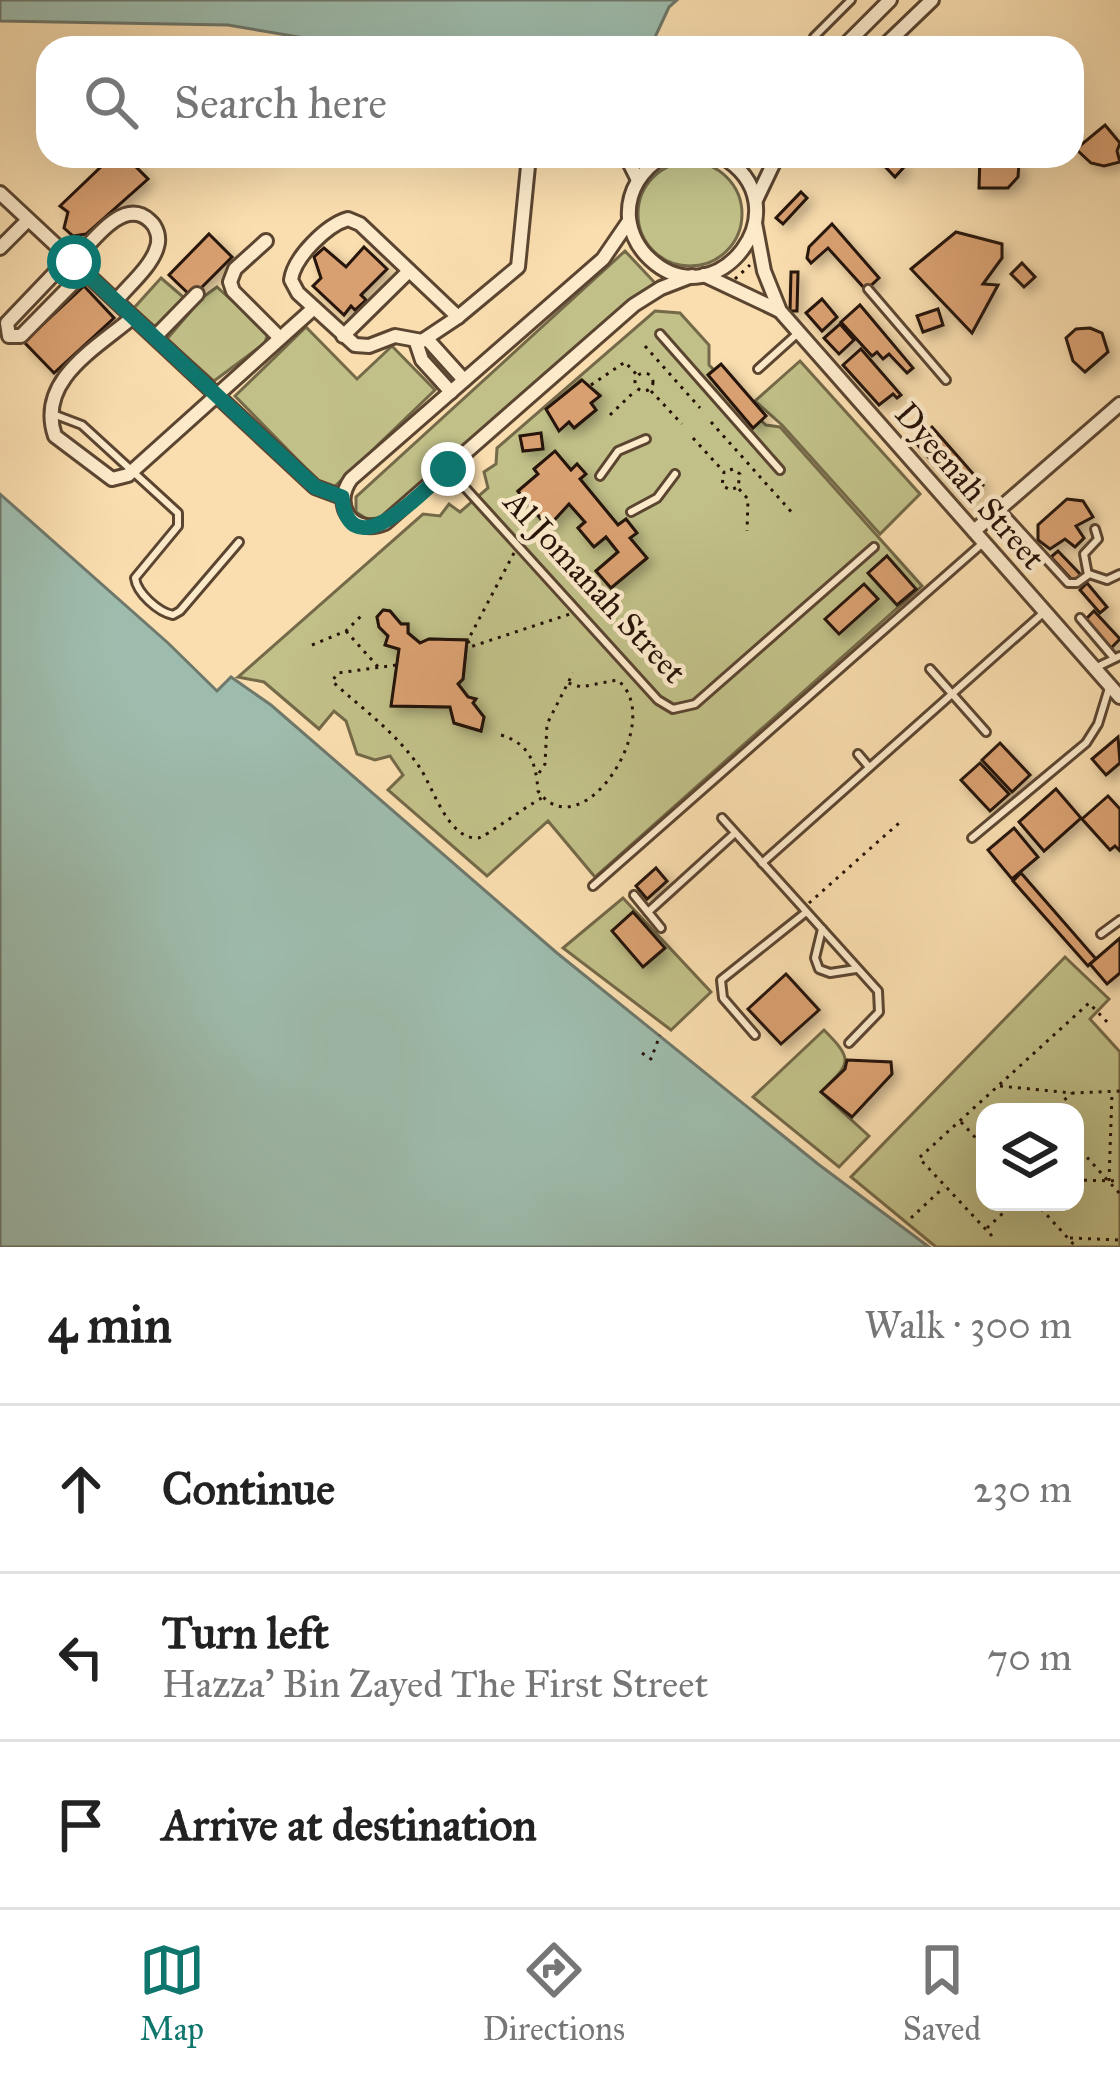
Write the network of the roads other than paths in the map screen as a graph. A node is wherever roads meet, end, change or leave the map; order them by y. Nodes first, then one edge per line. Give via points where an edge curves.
1 (851, 0) edge
2 (890, 0) edge
3 (932, 0) edge
4 (816, 36) edge
5 (854, 36) edge
6 (895, 36) edge
7 (529, 168) edge
8 (632, 168) edge
9 (651, 168) edge
10 (735, 168) edge
11 (771, 168) edge
12 (638, 180) junction
13 (0, 194) edge
14 (755, 201) junction
15 (28, 220) junction
16 (629, 221) junction
17 (755, 223) junction
18 (266, 241) dead end
19 (0, 248) edge
20 (76, 264) junction
21 (409, 271) junction
22 (697, 275) junction
23 (868, 289) dead end
24 (197, 294) dead end
25 (116, 301) junction
26 (314, 308) junction
27 (780, 311) junction
28 (134, 317) junction
29 (458, 317) junction
30 (798, 333) junction
31 (660, 334) dead end
32 (343, 336) junction
33 (154, 337) junction
34 (280, 338) junction
35 (422, 341) junction
36 (758, 369) dead end
37 (464, 380) junction
38 (946, 380) dead end
39 (451, 392) junction
40 (217, 395) junction
41 (1120, 404) edge
42 (52, 414) junction
43 (646, 439) dead end
44 (448, 469) junction
45 (780, 470) dead end
46 (132, 471) junction
47 (675, 474) dead end
48 (600, 476) dead end
49 (342, 497) junction
50 (1000, 508) junction
51 (631, 512) dead end
52 (1095, 529) dead end
53 (978, 537) junction
54 (239, 542) dead end
55 (874, 547) dead end
56 (1089, 574) junction
57 (1120, 574) edge
58 (1045, 611) junction
59 (1080, 618) dead end
60 (1117, 657) edge
61 (930, 669) dead end
62 (1095, 669) junction
63 (1109, 685) junction
64 (952, 694) junction
65 (1120, 697) edge
66 (986, 732) dead end
67 (858, 754) dead end
68 (869, 767) junction
69 (722, 818) dead end
70 (735, 833) junction
71 (972, 838) dead end
72 (762, 863) junction
73 (593, 886) dead end
74 (634, 895) dead end
75 (805, 910) junction
76 (648, 912) junction
77 (1120, 920) edge
78 (662, 928) dead end
79 (822, 929) junction
80 (1101, 934) dead end
81 (858, 968) junction
82 (755, 1035) dead end
83 (849, 1043) dead end

1 - 4 lane
2 - 5 street
3 - 6 street
7 - 29 street via 518,267
8 - 12 street
9 - 12 street
10 - 14 street
11 - 14 street
12 - 16 street
13 - 15 street
14 - 17 street, Dyeenah Street
15 - 19 street
15 - 20 street
16 - 22 street, Dyeenah Street via 656,264
16 - 37 street via 603,259
17 - 22 street via 737,257
17 - 27 street, Dyeenah Street
18 - 34 street via 230,282
20 - 20 street via 7,323 9,336 21,336
20 - 25 street
20 - 25 street via 117,218 148,219 157,248
21 - 26 street via 360,224 340,220 292,269 295,289
21 - 29 street
21 - 32 street
22 - 27 street, Dyeenah Street
22 - 44 street via 634,305
23 - 38 lane
24 - 33 street
25 - 28 street
26 - 32 street
26 - 34 street
27 - 30 street, Dyeenah Street
28 - 33 street
28 - 42 street via 60,380
29 - 35 street
30 - 36 lane
30 - 53 street, Dyeenah Street
31 - 45 lane
32 - 35 street via 360,346 390,337
33 - 40 street
34 - 40 street
35 - 37 street
35 - 39 street via 422,360
37 - 39 street
39 - 49 street via 351,479
40 - 46 street
40 - 49 street via 315,487
41 - 50 street
42 - 46 lane via 82,425
42 - 46 street via 59,441 106,476
43 - 48 lane via 618,451
44 - 49 street via 380,526 351,520
44 - 55 lane, Al Jomanah Street via 662,704 684,709
46 - 54 lane via 180,516 135,578 164,612 180,611
47 - 51 lane via 657,498
50 - 53 street
50 - 56 lane via 1064,582
52 - 56 lane via 1099,539 1084,554
53 - 58 street, Dyeenah Street
53 - 73 lane
56 - 57 lane
58 - 62 street, Dyeenah Street
58 - 64 lane
59 - 60 lane
60 - 62 lane
61 - 64 lane
62 - 63 street, Dyeenah Street
63 - 65 street, Dyeenah Street
63 - 71 lane via 1086,743
64 - 66 lane
64 - 68 lane
67 - 68 lane
68 - 72 lane
69 - 70 lane
70 - 72 lane
70 - 76 lane
72 - 75 lane
74 - 76 lane
75 - 79 lane
75 - 82 lane via 721,980 720,994
76 - 78 lane
77 - 80 lane
79 - 81 lane
79 - 81 lane via 819,969
81 - 83 lane via 881,1007

